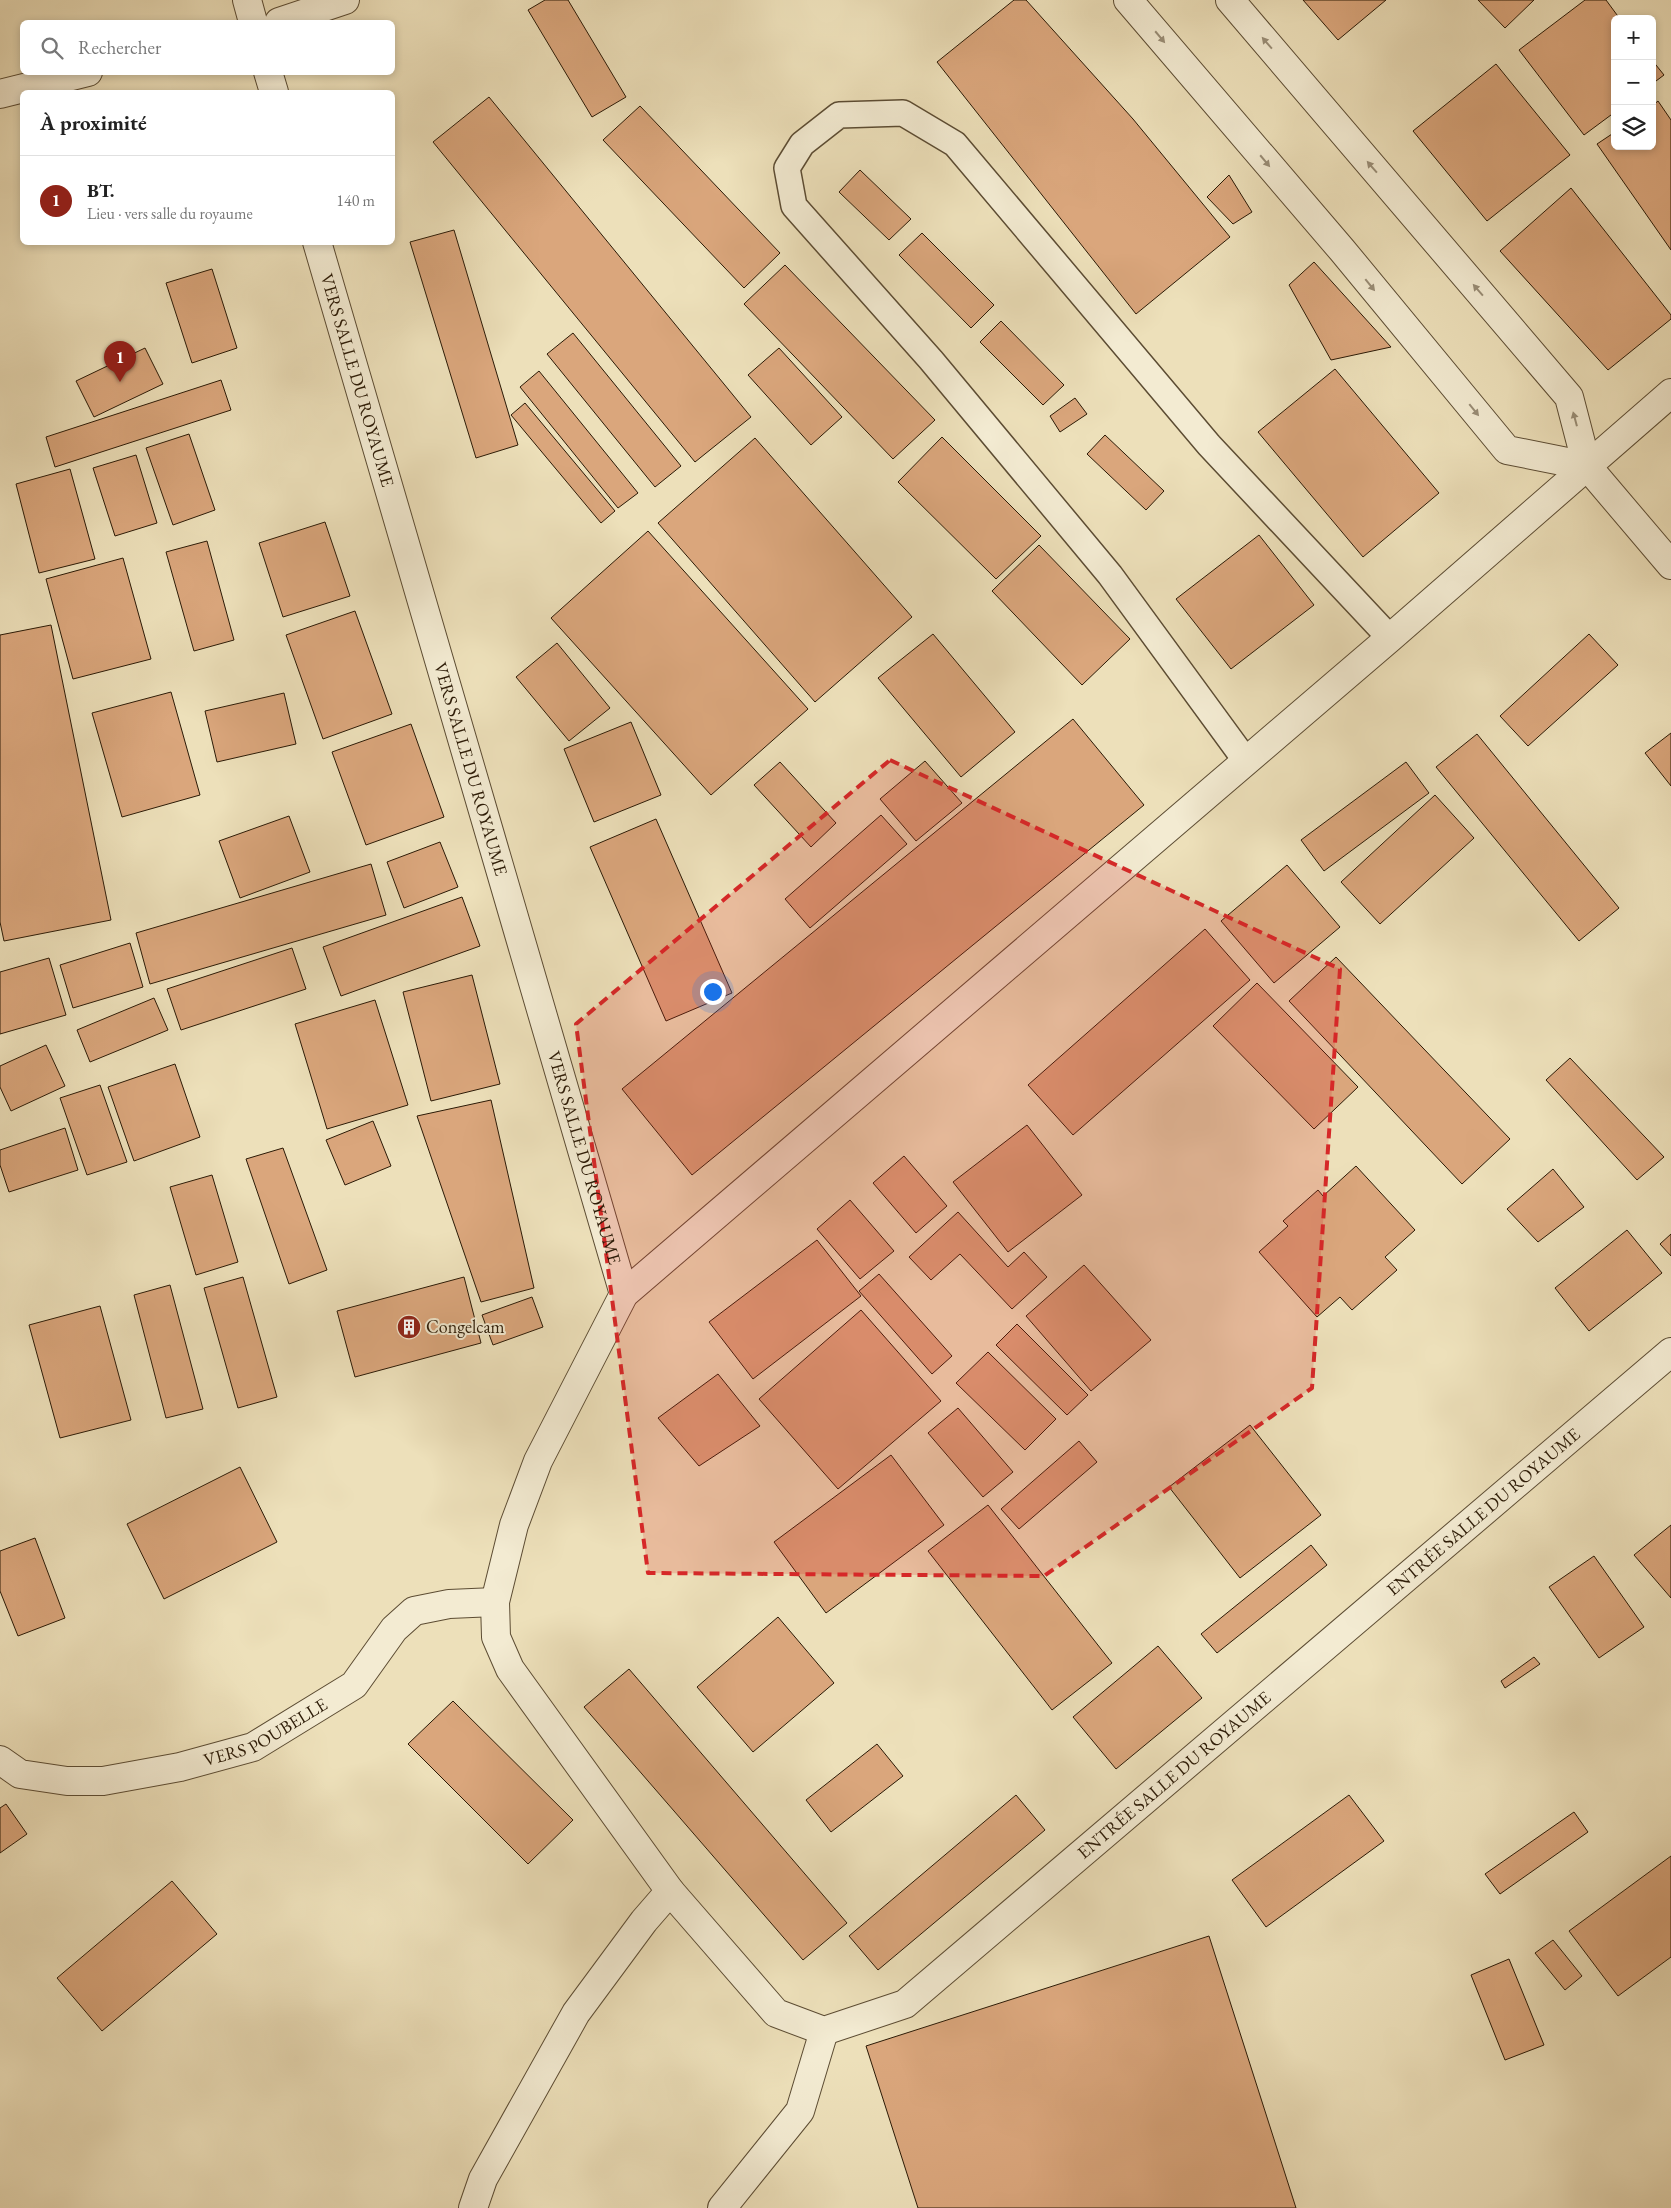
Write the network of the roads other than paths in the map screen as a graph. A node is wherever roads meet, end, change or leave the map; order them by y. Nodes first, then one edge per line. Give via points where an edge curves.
1 (247, 0) edge
2 (345, 0) edge
3 (1128, 0) edge
4 (1230, 0) edge
5 (252, 20) edge
6 (286, 20) edge
7 (76, 75) edge
8 (269, 75) edge
9 (273, 90) edge
10 (0, 94) edge
11 (318, 245) edge
12 (1671, 393) edge
13 (1587, 466) junction
14 (1671, 565) edge
15 (1390, 638) junction
16 (1246, 760) junction
17 (624, 1294) junction
18 (1671, 1352) edge
19 (495, 1602) junction
20 (0, 1760) edge
21 (670, 1891) junction
22 (824, 2031) junction
23 (473, 2208) edge
24 (722, 2208) edge

1 - 5 street
2 - 6 street
3 -> 13 street via 1342,250 1507,450
13 -> 4 street via 1569,397
7 - 10 street
8 - 9 street
11 - 17 street, VERS SALLE DU ROYAUME
12 - 13 street
13 - 14 street
13 - 15 street
15 - 16 street
15 - 16 lane via 1209,445 956,144 903,112 839,115 802,144 787,168 794,206 931,360 1110,575
16 - 17 street
17 - 19 street via 538,1460 514,1525
18 - 22 street, ENTRÉE SALLE DU ROYAUME via 905,2004
19 - 20 street, VERS POUBELLE via 449,1604 414,1611 394,1629 354,1685 253,1747 180,1767 103,1781 67,1781 20,1774
19 - 21 street via 496,1637 510,1669
21 - 22 street via 776,2013
21 - 23 street via 576,2013 491,2163
22 - 24 street via 800,2111

